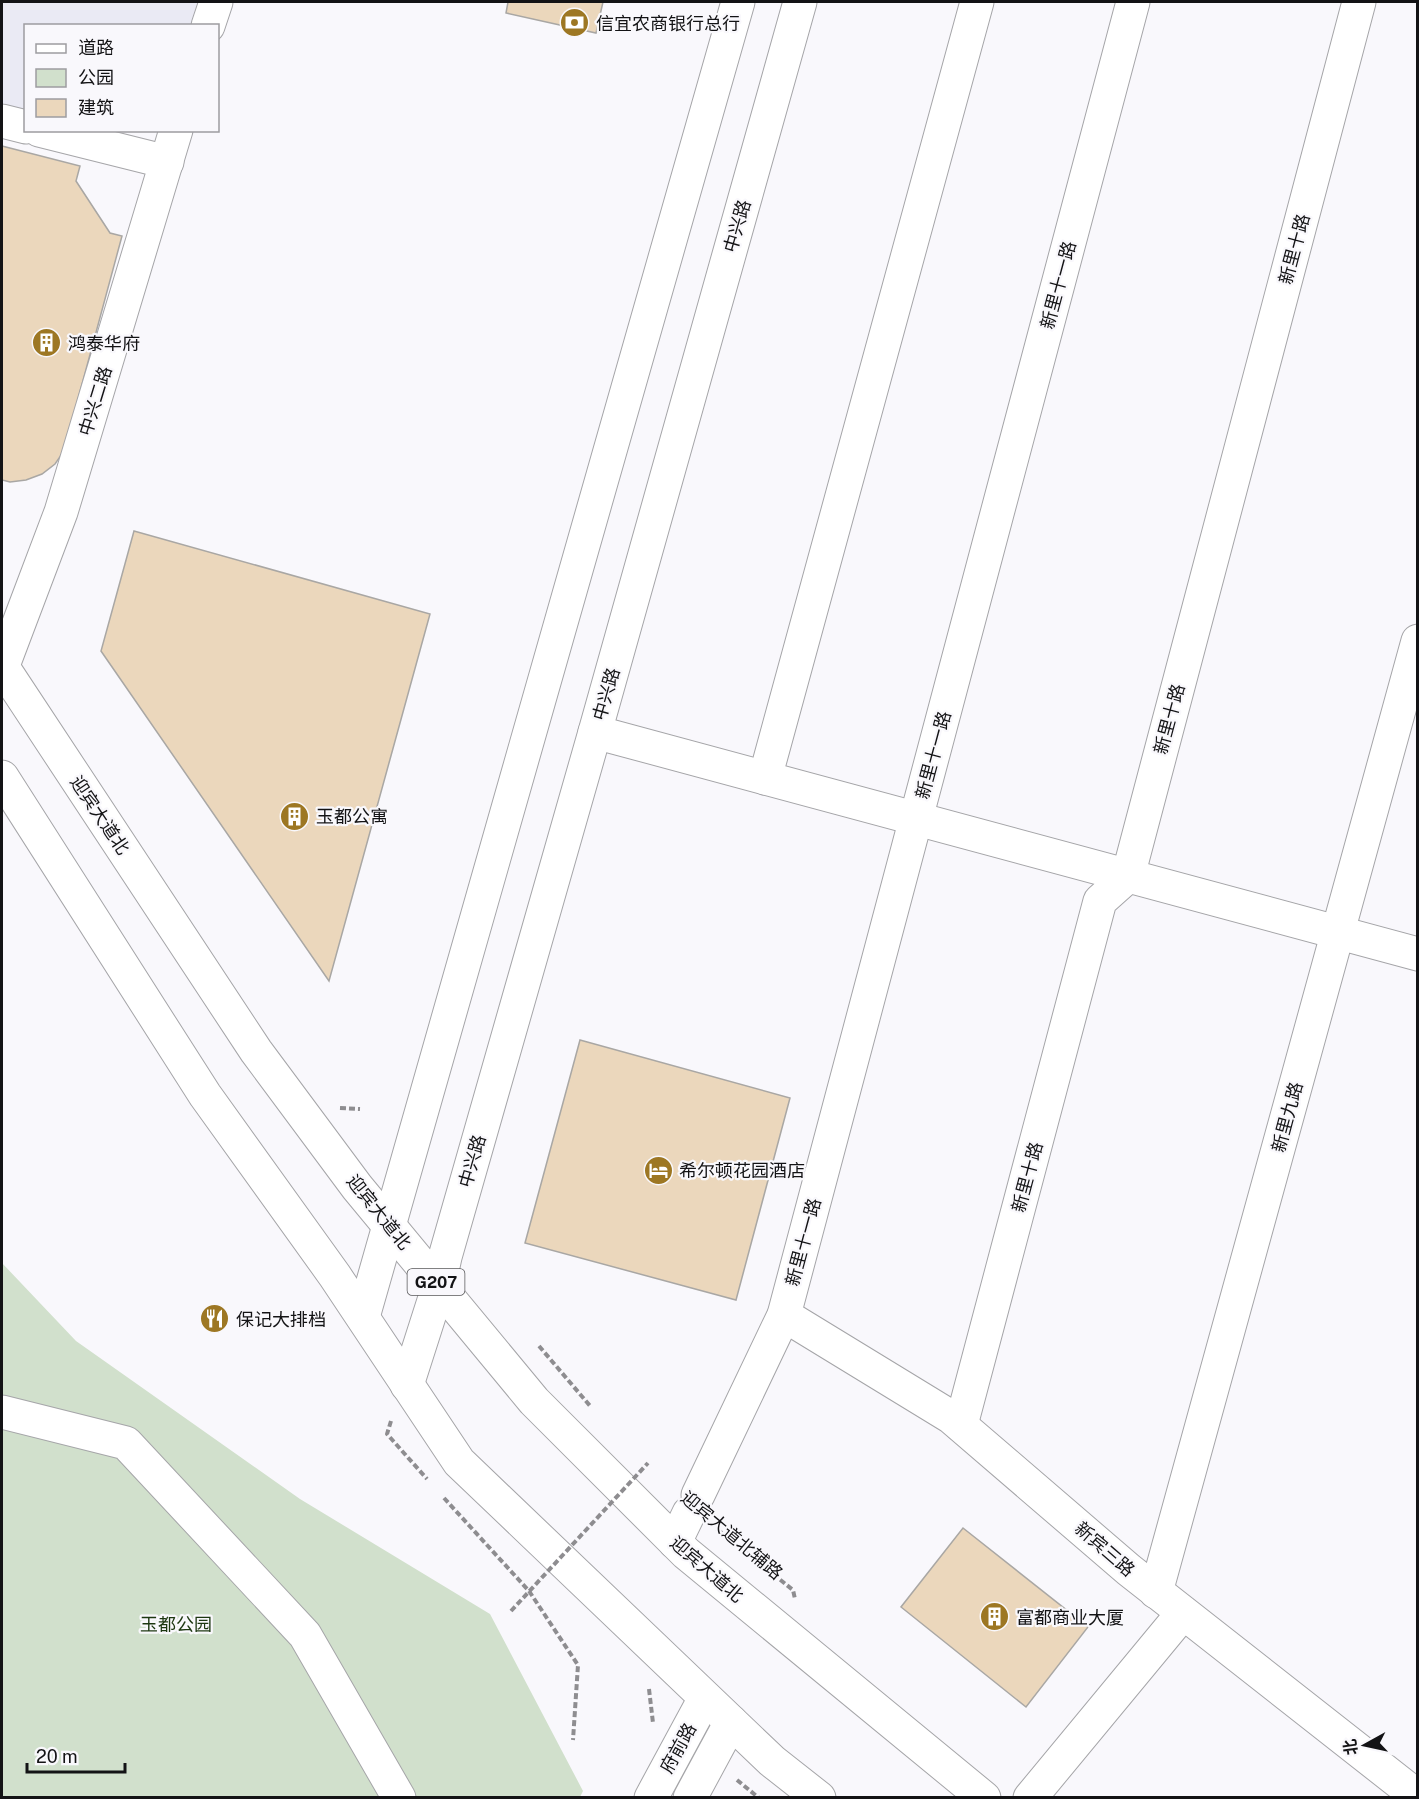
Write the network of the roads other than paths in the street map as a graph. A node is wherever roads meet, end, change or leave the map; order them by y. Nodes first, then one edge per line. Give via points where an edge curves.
1 (216, 2) edge
2 (738, 2) edge
3 (800, 2) edge
4 (977, 2) edge
5 (1133, 2) edge
6 (1359, 2) edge
7 (209, 24) edge
8 (2, 121) edge
9 (24, 126) edge
10 (47, 132) edge
11 (175, 132) edge
12 (167, 162) junction
13 (1418, 641) edge
14 (2, 667) edge
15 (595, 732) junction
16 (2, 777) edge
17 (765, 778) junction
18 (916, 818) junction
19 (1128, 876) junction
20 (1338, 932) junction
21 (1418, 954) edge
22 (388, 1223) junction
23 (439, 1286) junction
24 (784, 1315) junction
25 (363, 1317) junction
26 (407, 1385) junction
27 (2, 1412) edge
28 (961, 1425) junction
29 (675, 1542) junction
30 (1156, 1592) junction
31 (1183, 1613) junction
32 (705, 1698) junction
33 (731, 1722) junction
34 (399, 1797) edge
35 (651, 1797) edge
36 (690, 1797) edge
37 (819, 1797) edge
38 (984, 1797) edge
39 (1030, 1797) edge
40 (1418, 1797) edge

1 - 7 main road
2 - 22 main road
3 - 15 main road, 中兴路
4 - 17 main road
5 - 18 main road, 新里十一路
6 - 19 main road, 新里十路
8 - 9 main road
10 - 12 main road
11 - 12 main road, 中兴二路
12 - 14 main road, 中兴二路 via 61,512
13 - 20 main road, 新里九路
14 - 22 main road, 迎宾大道北 / G207 via 256,1051
15 - 17 main road
15 - 23 main road, 中兴路 via 444,1257
16 - 25 main road via 205,1095
17 - 18 main road
18 - 19 main road
18 - 24 main road, 新里十一路
19 - 20 main road
19 - 28 main road, 新里十路 via 1100,901
20 - 21 main road
20 - 30 main road, 新里九路
22 - 23 main road, 迎宾大道北 / G207
22 - 25 main road
23 - 26 main road, 中兴路
23 - 29 main road, 迎宾大道北 / G207 via 534,1401
24 - 28 main road, 新宾三路
24 - 29 main road, 新里十一路
25 - 26 main road
26 - 32 main road via 459,1462
27 - 34 main road via 126,1443 305,1635
28 - 30 main road, 新宾三路
29 - 38 main road, 迎宾大道北 / G207
30 - 31 main road, 新宾三路
31 - 39 main road
31 - 40 main road, 新宾三路
32 - 33 main road
32 - 35 main road, 府前路
33 - 36 main road, 府前路
33 - 37 main road via 772,1761

